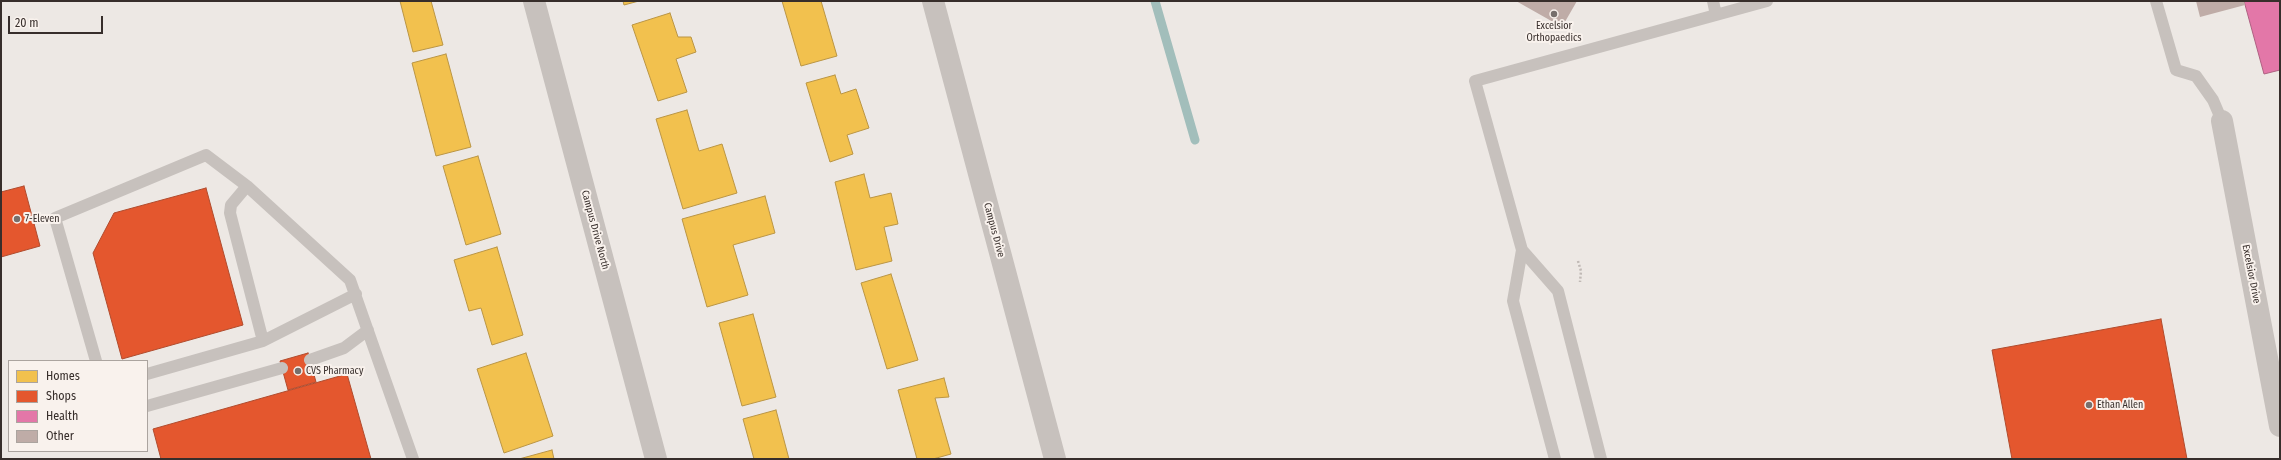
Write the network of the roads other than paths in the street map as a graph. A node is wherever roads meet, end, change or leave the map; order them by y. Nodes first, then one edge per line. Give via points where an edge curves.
1 (534, 1) edge
2 (932, 1) edge
3 (1713, 1) edge
4 (1767, 1) edge
5 (2156, 1) edge
6 (1716, 15) junction
7 (2222, 121) joint
8 (247, 186) junction
9 (1522, 250) junction
10 (356, 294) junction
11 (368, 330) junction
12 (263, 341) junction
13 (96, 360) edge
14 (310, 360) dead end
15 (282, 368) dead end
16 (148, 374) edge
17 (148, 406) edge
18 (2280, 426) edge
19 (413, 459) edge
20 (656, 459) edge
21 (1055, 459) edge
22 (1555, 459) edge
23 (1601, 459) edge

1 - 20 street, Campus Drive North
2 - 21 street, Campus Drive
3 - 6 lane
4 - 6 lane
5 - 7 lane via 2176,70 2196,76 2213,100
6 - 9 lane via 1475,81
7 - 18 street, Excelsior Drive
8 - 10 lane via 350,280
8 - 12 lane via 231,205 230,213
8 - 13 lane via 206,155 55,218
9 - 22 lane via 1513,301
9 - 23 lane via 1558,291
10 - 11 lane
10 - 12 lane
11 - 14 lane via 344,348
11 - 19 lane
12 - 16 lane
15 - 17 lane

